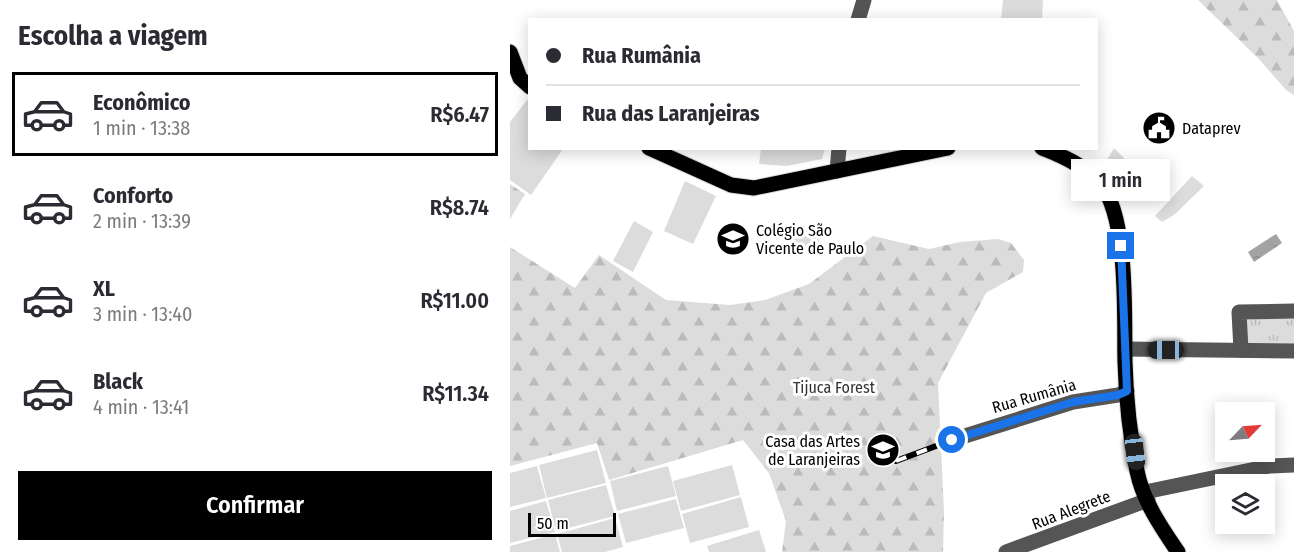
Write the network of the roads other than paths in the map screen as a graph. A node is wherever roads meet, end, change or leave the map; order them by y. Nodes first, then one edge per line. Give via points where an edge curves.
1 (864, 0) edge
2 (859, 18) edge
3 (510, 52) edge
4 (528, 85) edge
5 (653, 150) edge
6 (839, 150) edge
7 (938, 150) edge
8 (1047, 150) edge
9 (837, 171) junction
10 (1294, 311) edge
11 (1125, 349) junction
12 (1241, 350) junction
13 (1294, 351) edge
14 (1127, 391) junction
15 (952, 440) dead end
16 (1294, 465) edge
17 (1146, 496) junction
18 (1006, 552) edge
19 (1178, 552) edge

1 - 2 street
3 - 4 main road via 520,78
5 - 9 main road via 730,185 749,188
6 - 9 street
7 - 9 main road
8 - 11 main road via 1066,157 1101,184 1114,210 1121,246
10 - 12 street via 1239,312
11 - 12 street
11 - 14 main road
12 - 13 street
14 - 15 street, Rua Rumânia via 1073,402
14 - 17 main road via 1137,472
16 - 17 street, Rua Alegrete via 1270,466
17 - 18 street, Rua Alegrete
17 - 19 main road via 1156,521

